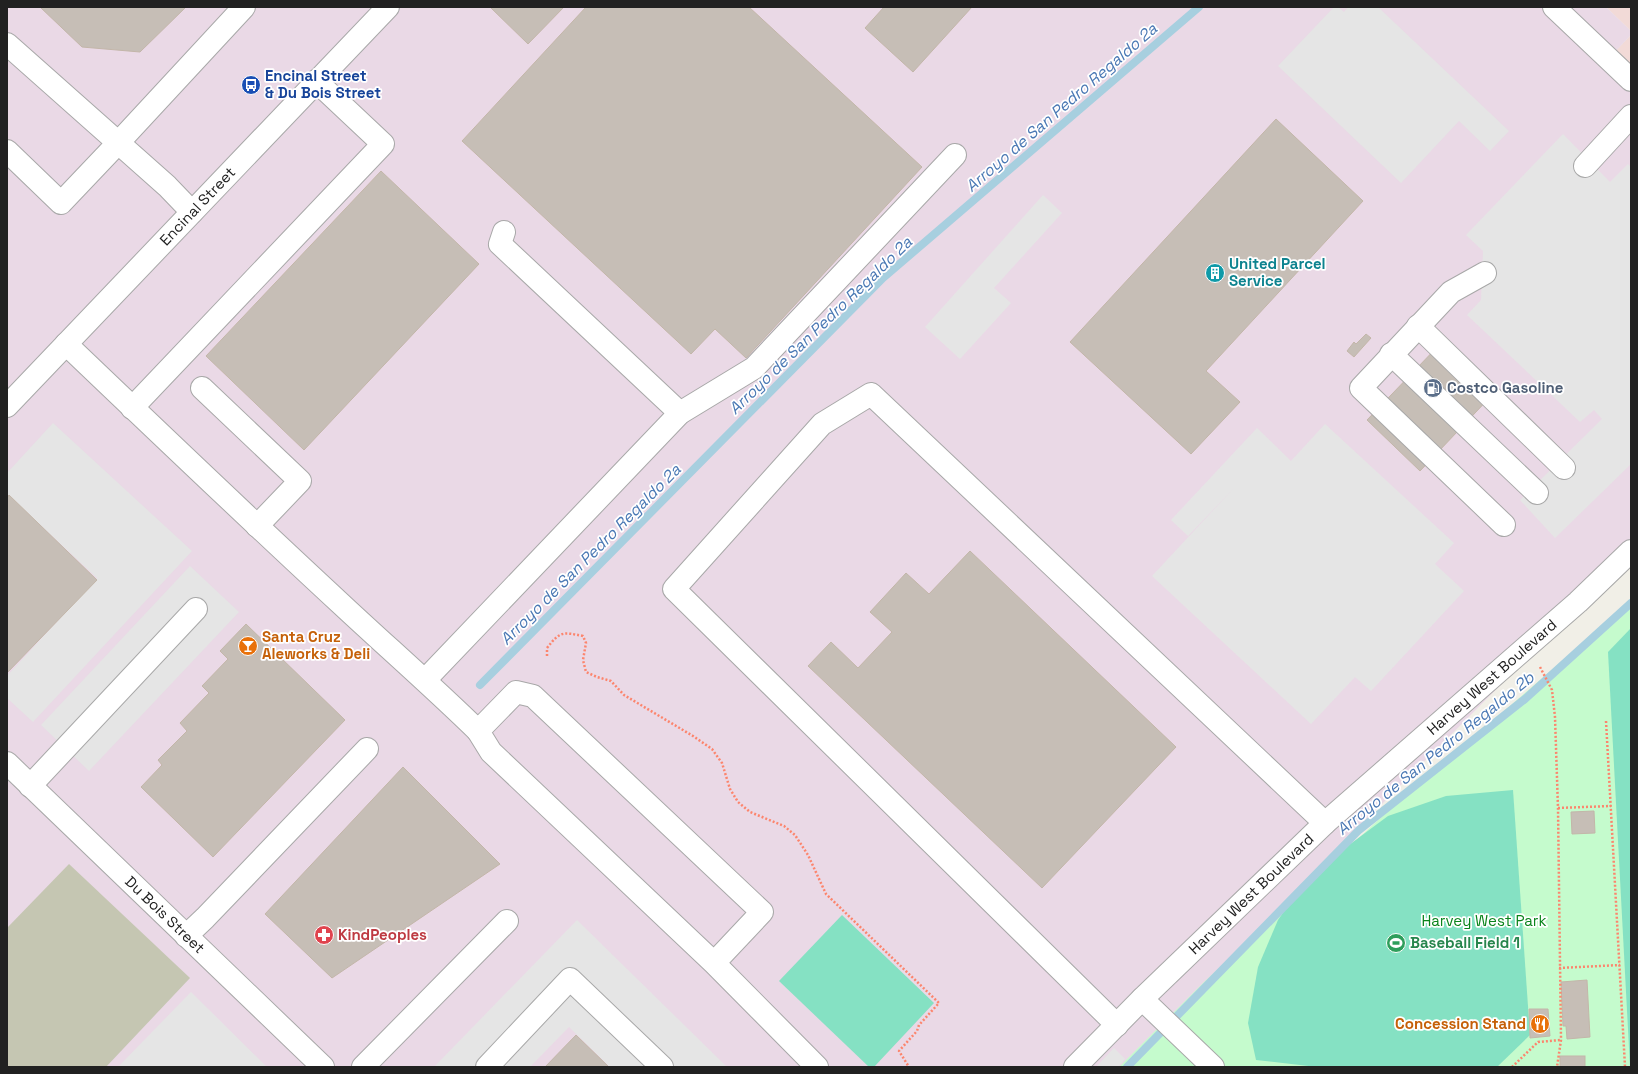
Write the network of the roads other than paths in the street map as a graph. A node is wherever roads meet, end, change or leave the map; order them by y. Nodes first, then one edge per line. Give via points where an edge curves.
1 (244, 7) edge
2 (1554, 7) edge
3 (381, 9) edge
4 (7, 44) edge
5 (1631, 80) edge
6 (316, 81) junction
7 (1631, 116) edge
8 (118, 143) junction
9 (7, 151) edge
10 (955, 155) dead end
11 (1585, 166) dead end
12 (192, 212) junction
13 (504, 232) dead end
14 (1485, 273) dead end
15 (1418, 326) junction
16 (66, 344) junction
17 (1391, 354) junction
18 (202, 388) dead end
19 (7, 406) edge
20 (132, 408) junction
21 (680, 413) junction
22 (1564, 468) dead end
23 (1537, 493) dead end
24 (1504, 525) dead end
25 (257, 526) junction
26 (1631, 551) edge
27 (196, 609) dead end
28 (425, 680) junction
29 (478, 731) junction
30 (367, 749) dead end
31 (7, 763) edge
32 (30, 786) junction
33 (1325, 823) junction
34 (507, 921) dead end
35 (186, 936) junction
36 (714, 963) junction
37 (1142, 999) junction
38 (1117, 1025) junction
39 (323, 1067) edge
40 (363, 1067) edge
41 (487, 1067) edge
42 (662, 1067) edge
43 (817, 1067) edge
44 (1075, 1067) edge
45 (1213, 1067) edge

1 - 8 street
2 - 5 street
3 - 6 street, Encinal Street
4 - 8 street
6 - 12 street, Encinal Street
6 - 20 street via 383,144
7 - 11 street
8 - 9 street via 61,203
8 - 12 street
10 - 21 street via 754,368
12 - 16 street, Encinal Street
13 - 21 street via 500,244
14 - 15 street via 1451,292
15 - 17 street
15 - 22 street
16 - 19 street, Encinal Street
16 - 20 street
17 - 23 street
17 - 24 street via 1361,388
18 - 25 street via 300,481
20 - 25 street
21 - 28 street
25 - 28 street
26 - 33 street, Harvey West Boulevard via 1578,602
27 - 32 street
28 - 29 street
29 - 36 street via 491,752
29 - 36 street via 516,692 533,696 762,912
30 - 35 street
31 - 32 street, Du Bois Street
32 - 35 street, Du Bois Street
33 - 37 street, Harvey West Boulevard
33 - 38 street via 871,394 822,424 674,589
34 - 40 street
35 - 39 street, Du Bois Street
36 - 43 street
37 - 38 street, Harvey West Boulevard
37 - 45 street
38 - 44 street, Harvey West Boulevard
41 - 42 street via 570,978

